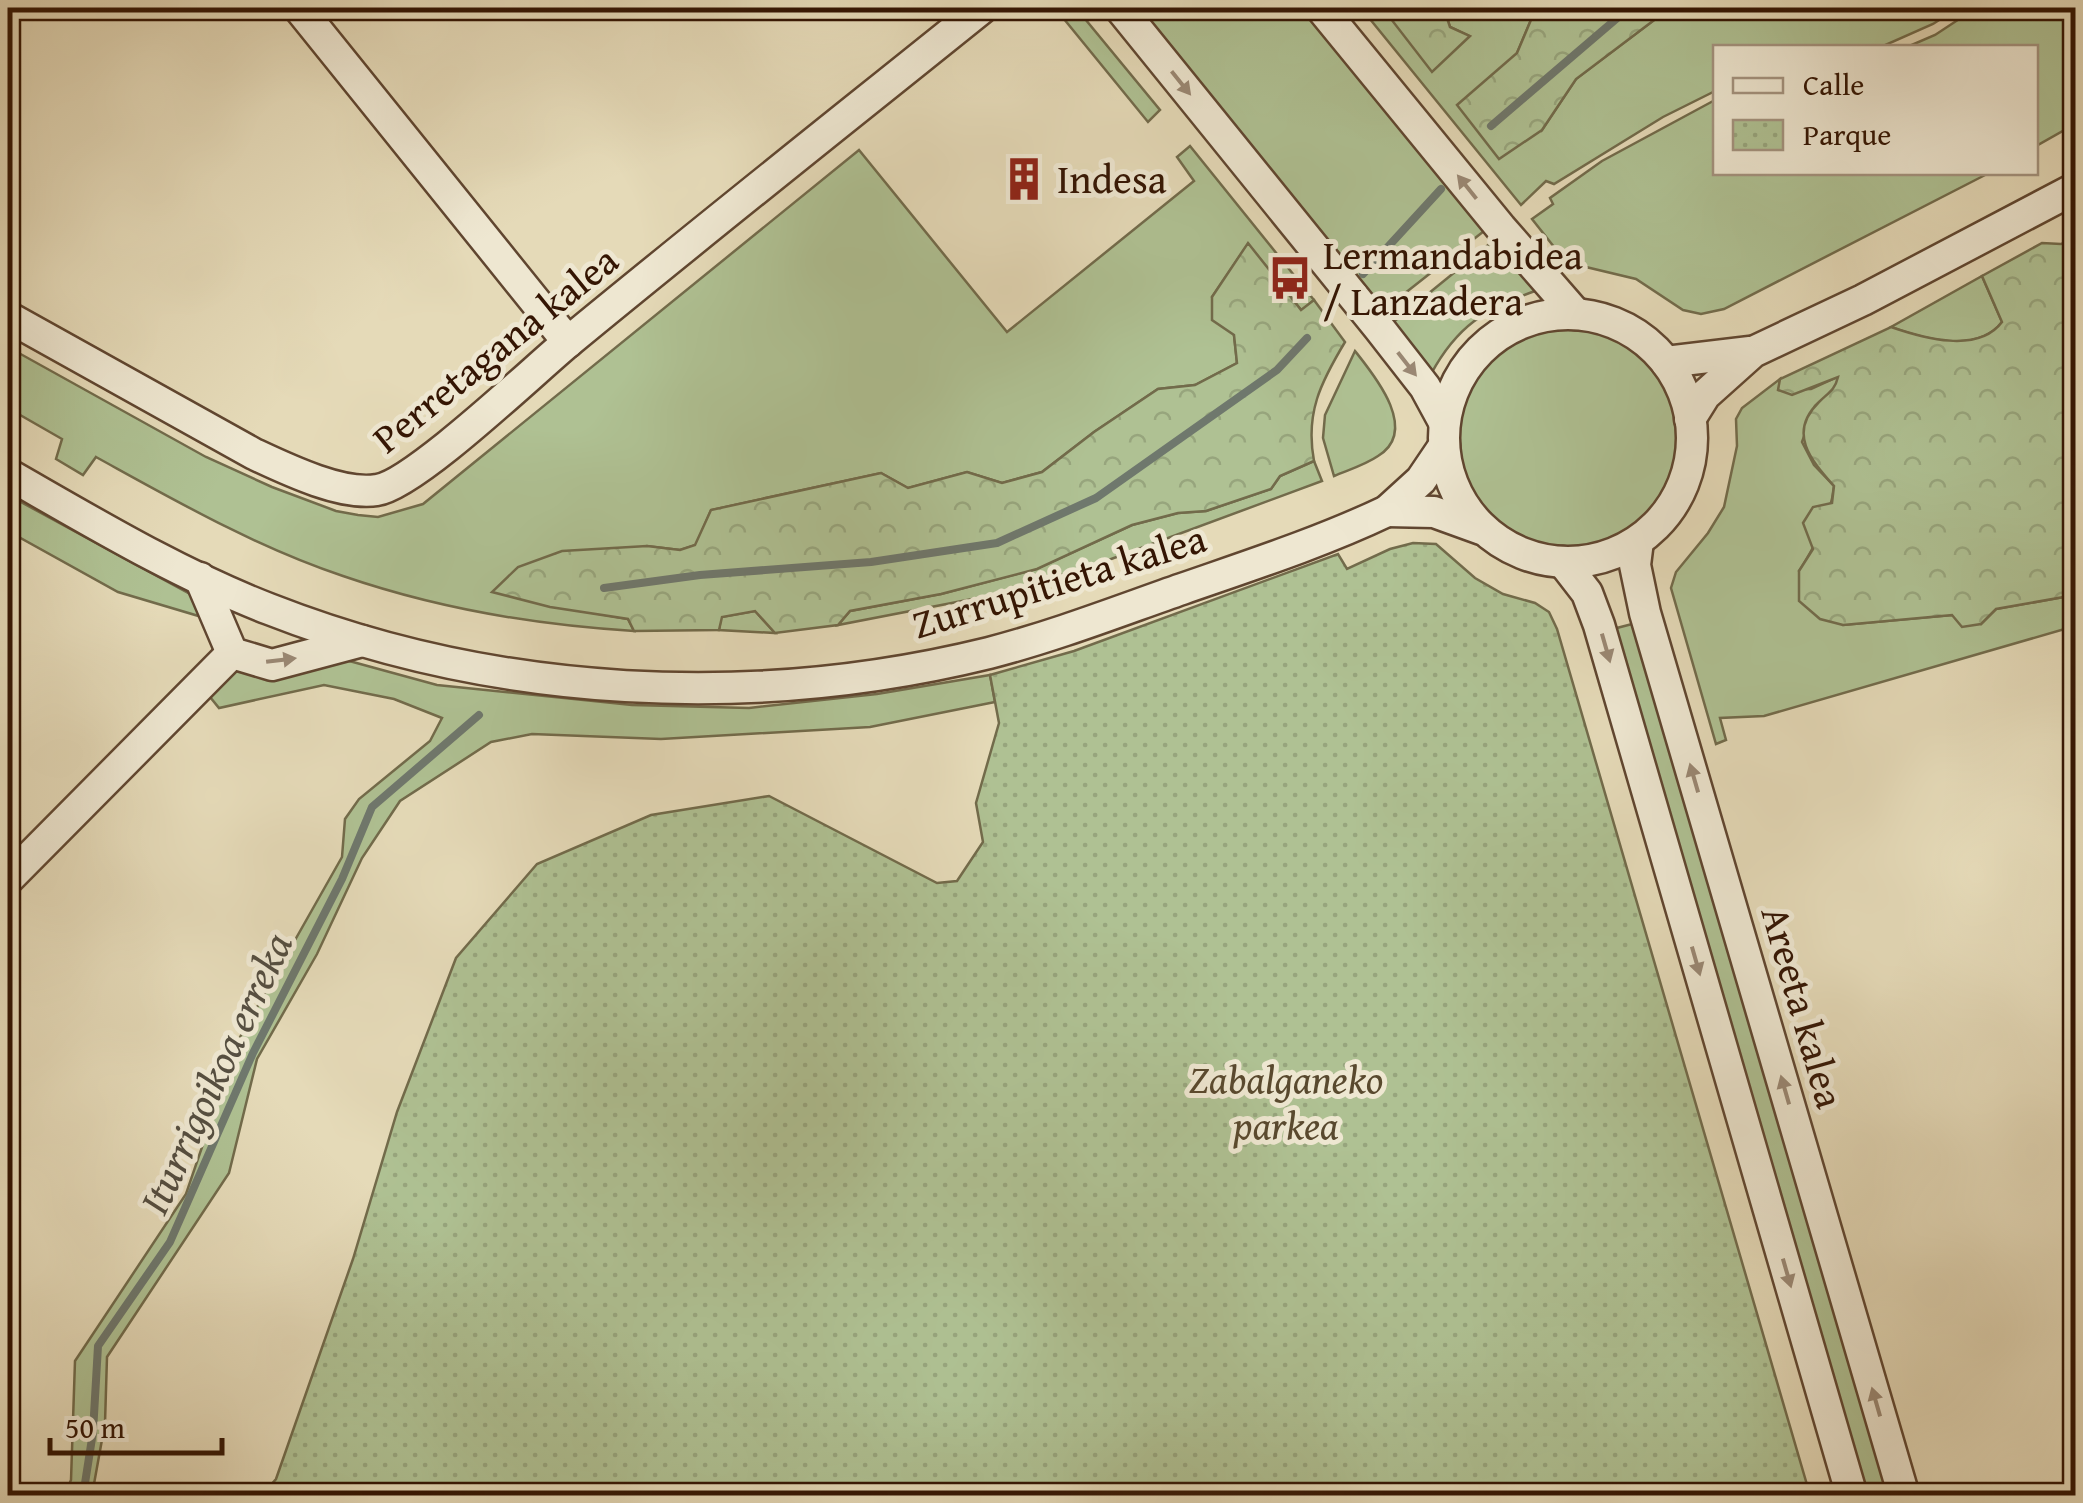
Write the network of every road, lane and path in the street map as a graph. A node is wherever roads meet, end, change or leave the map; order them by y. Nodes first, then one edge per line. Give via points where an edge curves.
1 (299, 8) edge
2 (982, 8) edge
3 (1120, 8) edge
4 (1321, 8) edge
5 (2076, 188) edge
6 (1576, 314) junction
7 (8, 317) edge
8 (568, 342) junction
9 (1753, 352) junction
10 (1666, 362) junction
11 (1690, 420) junction
12 (1444, 434) junction
13 (8, 474) edge
14 (1387, 511) junction
15 (1484, 530) junction
16 (1638, 540) junction
17 (1563, 562) junction
18 (200, 578) junction
19 (362, 641) junction
20 (232, 653) junction
21 (8, 879) edge
22 (1852, 1496) edge
23 (1904, 1496) edge

1 - 8 street
2 - 8 street, Perretagana kalea
3 -> 12 street via 1424,387
6 -> 4 street
5 - 9 street
6 - 10 street via 1641,337
6 - 12 street via 1544,315 1488,342 1452,392
7 - 8 street, Perretagana kalea via 254,454 366,490 380,490 416,470
9 - 10 street
9 - 11 street via 1705,394
10 - 11 street
11 - 16 street via 1692,447 1681,488
12 - 14 street, Zurrupitieta kalea via 1421,480
12 - 15 street via 1450,477
13 - 18 street, Zurrupitieta kalea
14 - 15 street, Zurrupitieta kalea via 1451,515
14 - 19 street, Zurrupitieta kalea via 990,652 814,684 576,684
15 - 17 street via 1534,558
16 - 17 street via 1602,558
23 -> 16 street, Areeta kalea via 1637,581
17 -> 22 street via 1599,625
18 - 19 street, Zurrupitieta kalea
18 - 20 street
20 -> 19 street via 272,665
20 - 21 street

